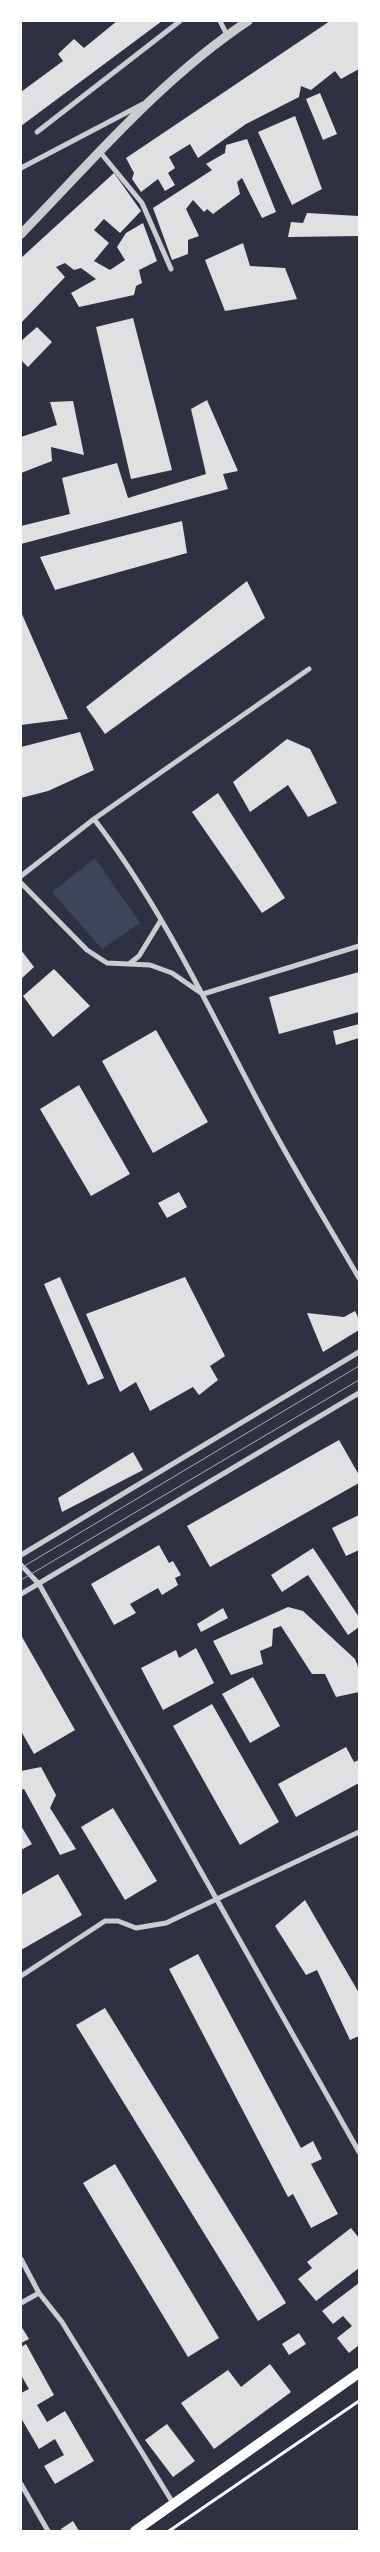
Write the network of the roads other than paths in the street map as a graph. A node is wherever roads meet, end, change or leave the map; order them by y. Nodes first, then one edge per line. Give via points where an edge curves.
1 (180, 21) edge
2 (220, 21) edge
3 (248, 21) edge
4 (227, 35) junction
5 (145, 103) junction
6 (37, 132) dead end
7 (100, 152) junction
8 (21, 168) edge
9 (21, 234) edge
10 (171, 269) dead end
11 (309, 670) dead end
12 (94, 819) junction
13 (21, 876) edge
14 (21, 883) edge
15 (162, 920) junction
16 (359, 946) edge
17 (128, 965) junction
18 (203, 994) junction
19 (359, 1278) edge
20 (359, 1352) edge
21 (359, 1393) edge
22 (21, 1555) edge
23 (21, 1565) edge
24 (39, 1584) junction
25 (21, 1594) edge
26 (359, 1832) edge
27 (217, 1898) junction
28 (21, 1976) edge
29 (359, 2152) edge
30 (21, 2259) edge
31 (39, 2293) junction
32 (21, 2303) edge
33 (359, 2373) edge
34 (21, 2484) edge
35 (173, 2503) junction
36 (48, 2531) edge
37 (135, 2531) edge

1 - 6 street
2 - 4 street
3 - 4 street
4 - 5 street
5 - 7 street
5 - 8 street
7 - 9 street
7 - 10 street via 142,203
11 - 12 street
12 - 13 street
12 - 15 street
14 - 17 street via 87,950 108,963
15 - 17 street via 143,951
15 - 18 street
16 - 18 street
17 - 18 street via 150,965 172,972
18 - 19 street via 262,1109
20 - 22 street
21 - 24 street
23 - 24 street
24 - 25 street
24 - 27 street
26 - 27 street
27 - 28 street via 166,1923 136,1928 118,1921 105,1921
27 - 29 street
30 - 31 street
31 - 32 street
31 - 35 street via 62,2322
33 - 35 main road
34 - 36 street
35 - 37 main road

